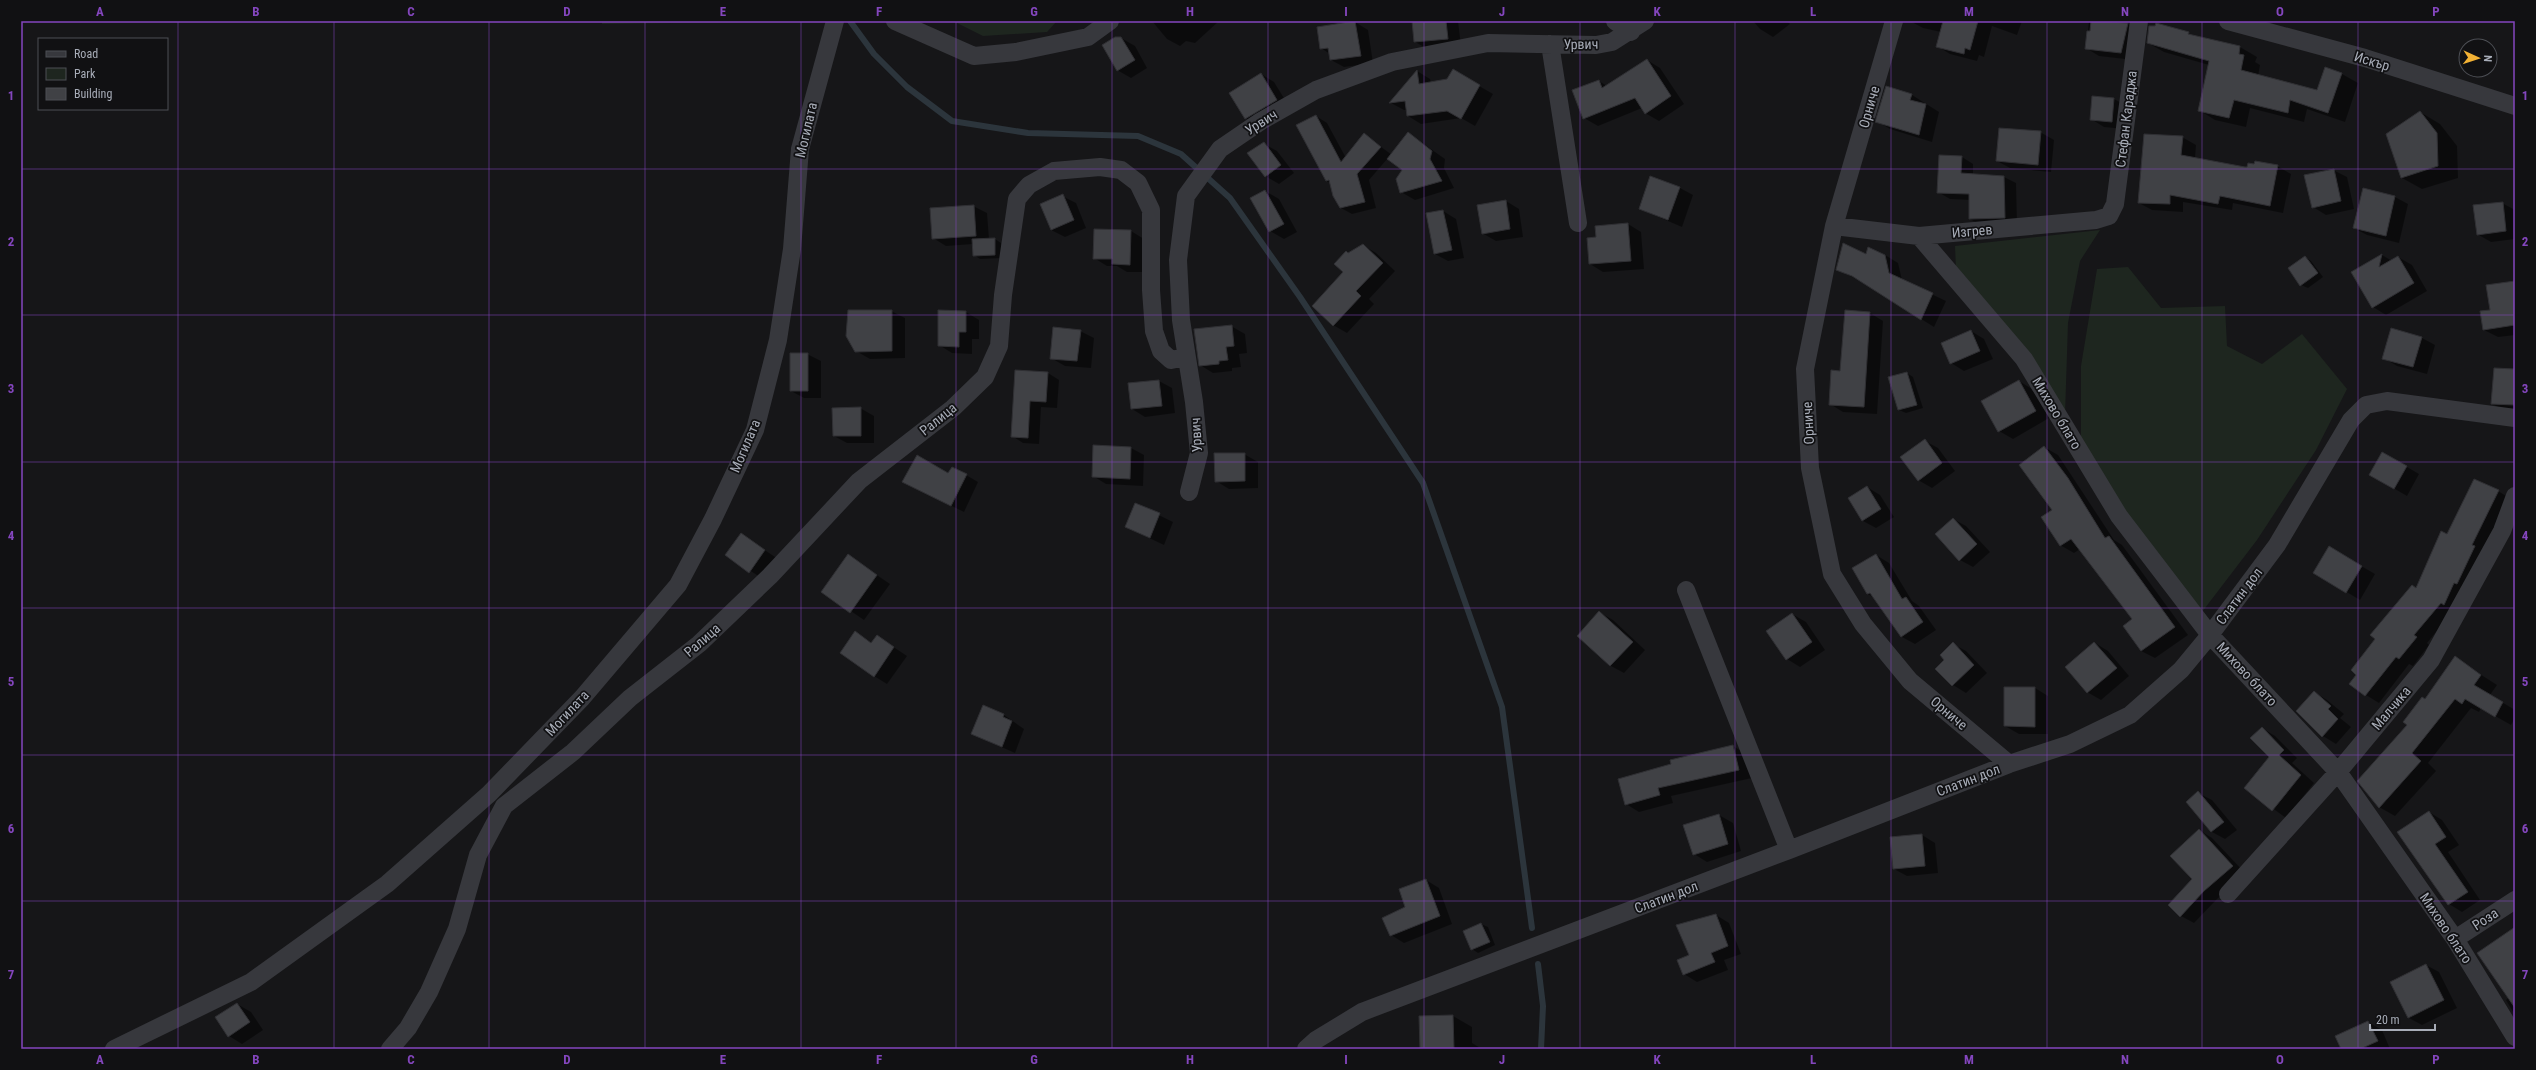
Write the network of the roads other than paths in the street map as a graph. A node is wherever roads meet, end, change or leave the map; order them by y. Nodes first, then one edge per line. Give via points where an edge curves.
1 (835, 21) edge
2 (896, 21) edge
3 (1110, 21) edge
4 (1615, 21) edge
5 (1894, 21) edge
6 (2139, 21) edge
7 (2228, 21) edge
8 (1638, 26) edge
9 (1550, 44) junction
10 (2515, 106) edge
11 (2109, 216) joint
12 (1578, 223) dead end
13 (1834, 226) junction
14 (1919, 236) junction
15 (1186, 358) junction
16 (2515, 418) edge
17 (1189, 492) dead end
18 (2515, 496) edge
19 (1686, 590) dead end
20 (2210, 635) junction
21 (2009, 764) junction
22 (2338, 772) junction
23 (489, 794) junction
24 (504, 806) junction
25 (1789, 850) junction
26 (2228, 894) dead end
27 (2515, 900) edge
28 (2455, 939) junction
29 (2515, 1037) edge
30 (114, 1049) edge
31 (390, 1049) edge
32 (1306, 1049) edge

1 - 23 street, Могилата via 800,149 792,249 778,340 755,430 678,585 582,698
2 - 3 street via 974,56 1016,52 1088,37
4 - 8 street
5 - 13 street, Орниче
6 - 11 street, Стефан Караджа via 2115,204
7 - 10 street, Искър via 2365,58
8 - 9 street, Урвич via 1612,42 1596,45
9 - 12 street
9 - 15 street, Урвич via 1488,44 1392,62 1316,90 1261,121 1220,149 1186,196 1178,260
11 - 14 street, Изгрев via 2096,220
13 - 14 street, Изгрев
13 - 21 street, Орниче via 1805,369 1810,468 1832,574 1864,624 1910,681
14 - 20 street, Михово блато via 2024,359 2119,516
15 - 17 street, Урвич via 1199,453
15 - 24 street, Ралица via 1171,360 1166,356 1161,351 1154,331 1151,210 1138,183 1120,170 1100,167 1054,171 1028,185 1017,199 1003,294 999,346 985,377 953,408 859,481 770,576 699,644 630,698 573,752
16 - 20 street, Слатин дол via 2387,401 2366,406 2350,420 2277,545
18 - 22 street, Малчика via 2502,532 2431,660
19 - 25 street
20 - 21 street, Слатин дол via 2181,670 2130,715 2070,744
20 - 22 street, Михово блато
21 - 25 street, Слатин дол
22 - 26 street, Малчика
22 - 28 street, Михово блато
23 - 24 street
23 - 30 street, Могилата via 387,884 251,982
24 - 31 street via 478,855 457,929 429,992 408,1028
25 - 32 street, Слатин дол via 1362,1012
27 - 28 street, Роза
28 - 29 street, Михово блато

